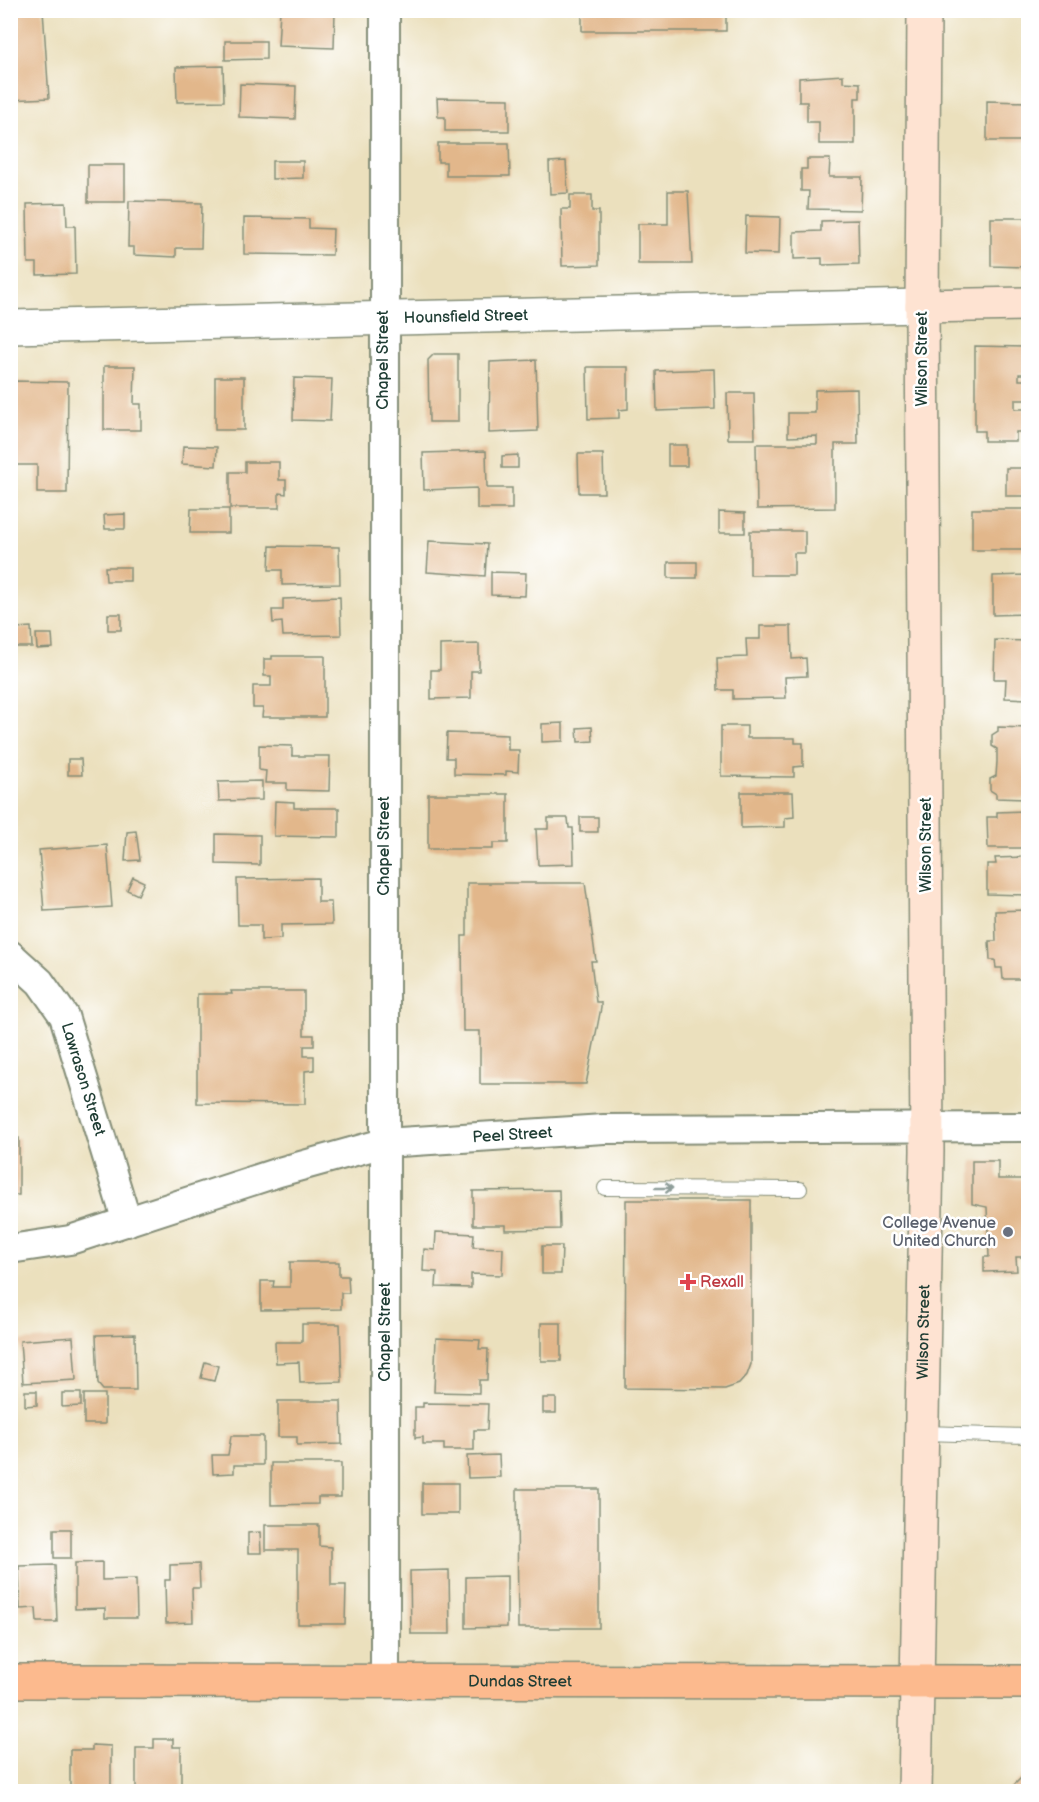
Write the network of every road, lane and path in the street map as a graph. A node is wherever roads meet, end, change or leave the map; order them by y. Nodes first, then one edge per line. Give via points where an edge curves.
1 (385, 10) edge
2 (924, 10) edge
3 (1029, 304) edge
4 (922, 306) junction
5 (383, 318) junction
6 (10, 327) edge
7 (10, 956) edge
8 (927, 1127) junction
9 (1029, 1127) edge
10 (384, 1143) junction
11 (605, 1188) dead end
12 (800, 1189) dead end
13 (127, 1222) junction
14 (10, 1249) edge
15 (924, 1433) junction
16 (1029, 1436) edge
17 (918, 1680) junction
18 (10, 1681) edge
19 (385, 1682) junction
20 (1029, 1682) edge
21 (915, 1791) edge

1 - 5 street, Chapel Street
2 - 4 main road, Wilson Street
3 - 4 main road
4 - 5 street, Hounsfield Street
4 - 8 main road, Wilson Street
5 - 6 street, Hounsfield Street
5 - 10 street, Chapel Street
7 - 13 street, Lawrason Street via 40,982 64,1016
8 - 9 street, Peel Street
8 - 10 street, Peel Street via 604,1129
8 - 15 main road, Wilson Street
10 - 13 street, Peel Street via 279,1172
10 - 19 street, Chapel Street
11 -> 12 lane
13 - 14 street, Peel Street via 70,1240
15 - 16 lane
15 - 17 main road, Wilson Street
17 - 19 main road, Dundas Street
17 - 20 main road, Dundas Street
17 - 21 main road, Wilson Street
18 - 19 main road, Dundas Street

